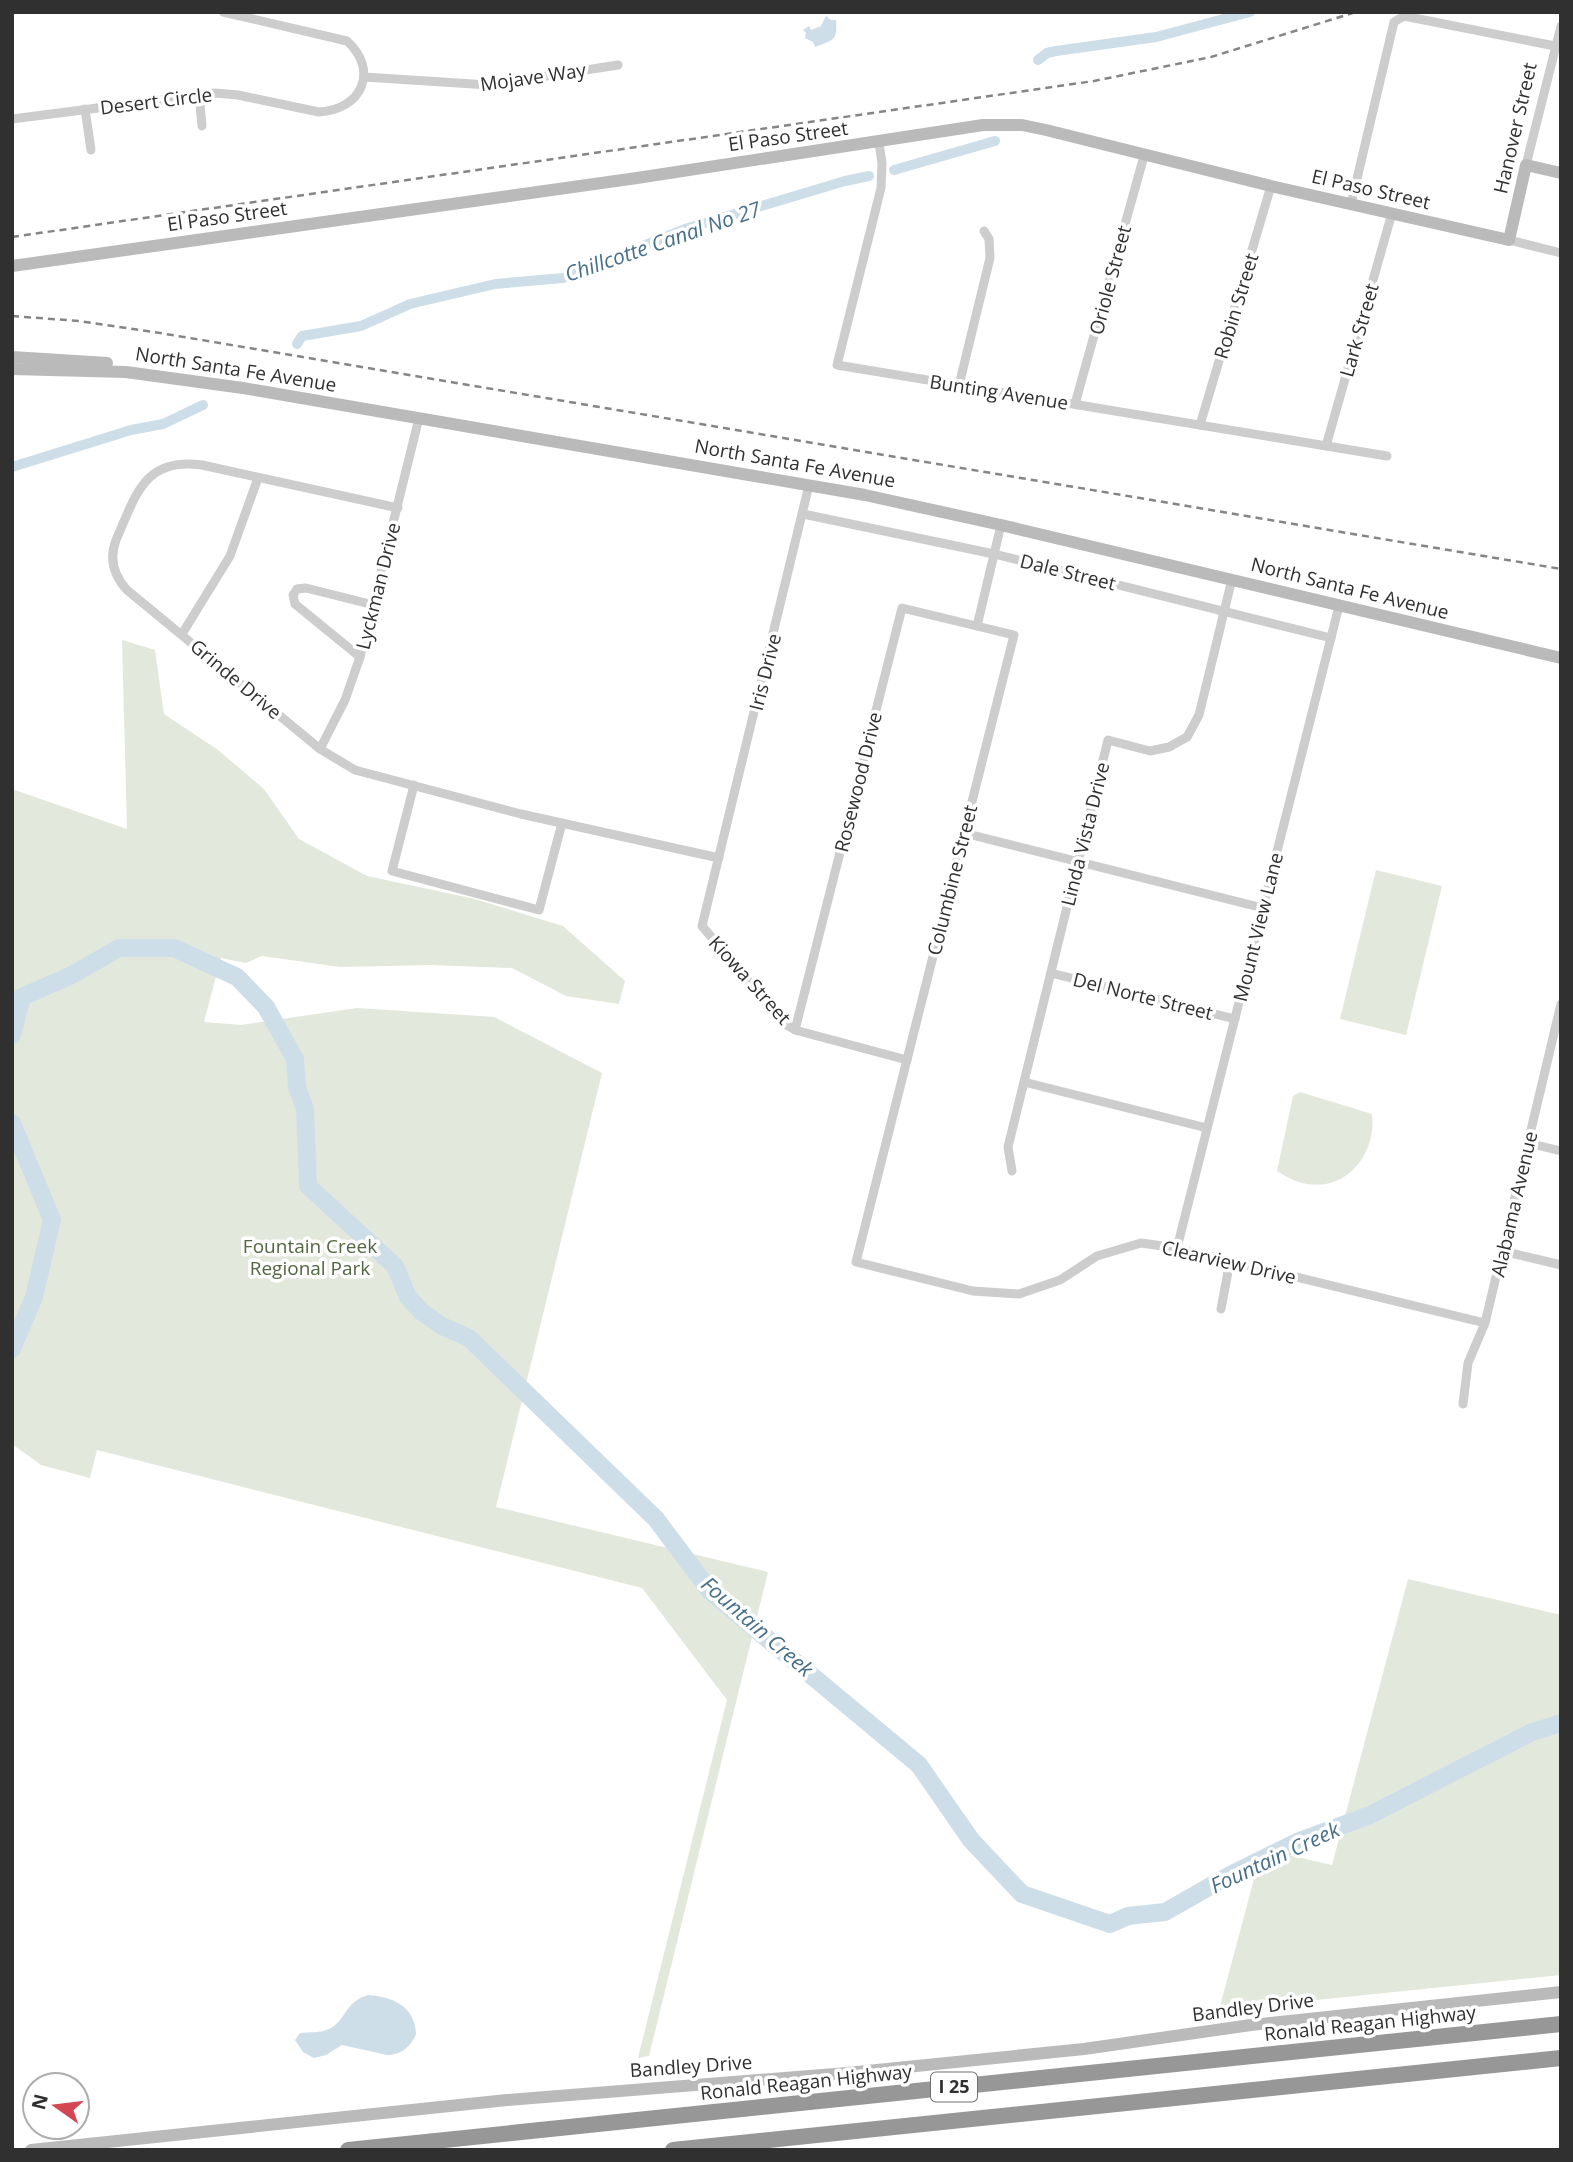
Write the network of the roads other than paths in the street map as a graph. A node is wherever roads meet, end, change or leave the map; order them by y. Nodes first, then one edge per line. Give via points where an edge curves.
1 (223, 12) edge
2 (1561, 26) edge
3 (1555, 46) junction
4 (618, 65) dead end
5 (364, 77) junction
6 (199, 94) junction
7 (85, 109) junction
8 (12, 119) edge
9 (202, 126) dead end
10 (879, 143) junction
11 (91, 150) dead end
12 (1144, 156) junction
13 (1526, 165) junction
14 (1561, 173) edge
15 (1271, 187) junction
16 (1351, 204) junction
17 (1392, 214) junction
18 (984, 231) dead end
19 (1509, 240) junction
20 (1561, 253) edge
21 (12, 266) edge
22 (12, 357) edge
23 (12, 369) edge
24 (144, 374) junction
25 (960, 385) junction
26 (1076, 404) junction
27 (419, 418) junction
28 (1200, 425) junction
29 (1326, 446) junction
30 (1387, 456) dead end
31 (258, 478) junction
32 (809, 485) junction
33 (398, 508) junction
34 (803, 514) junction
35 (1001, 525) junction
36 (994, 554) junction
37 (1232, 579) junction
38 (374, 605) junction
39 (1339, 606) junction
40 (1224, 611) junction
41 (976, 626) junction
42 (182, 634) junction
43 (1331, 638) junction
44 (360, 657) junction
45 (1561, 658) edge
46 (320, 749) junction
47 (414, 785) junction
48 (562, 823) junction
49 (964, 833) junction
50 (719, 858) junction
51 (1078, 862) junction
52 (1263, 908) junction
53 (1051, 973) junction
54 (1561, 1004) edge
55 (1235, 1019) junction
56 (795, 1030) junction
57 (1557, 1037) edge
58 (907, 1060) junction
59 (1024, 1082) junction
60 (1208, 1128) junction
61 (1528, 1143) junction
62 (1561, 1151) edge
63 (1012, 1171) dead end
64 (1177, 1248) junction
65 (1503, 1251) junction
66 (1230, 1261) junction
67 (856, 1262) joint
68 (1561, 1265) edge
69 (1221, 1308) dead end
70 (1485, 1323) junction
71 (1463, 1404) dead end
72 (1561, 1992) edge
73 (1561, 2024) edge
74 (1561, 2058) edge
75 (31, 2150) edge
76 (348, 2150) edge
77 (673, 2150) edge

1 - 5 street via 347,41 362,61
2 - 3 street, Hanover Street
3 - 13 street, Hanover Street
3 - 16 street via 1404,16 1394,22
4 - 5 street, Mojave Way via 489,85
5 - 6 street, Desert Circle via 353,100 330,112 238,94
6 - 7 street, Desert Circle
6 - 9 street
7 - 8 street, Desert Circle
7 - 11 street
10 - 12 main road, El Paso Street via 983,125 1022,125
10 - 21 main road, El Paso Street
10 - 25 street, Bunting Avenue via 881,188 837,365
12 - 15 main road, El Paso Street
12 - 26 street, Oriole Street
13 - 14 main road
13 - 19 main road, Hanover Street
15 - 16 main road, El Paso Street
15 - 28 street, Robin Street
16 - 17 main road, El Paso Street
17 - 19 main road, El Paso Street
17 - 29 street, Lark Street
18 - 25 street via 990,258
19 - 20 street, El Paso Street
22 - 24 main road via 128,366
23 - 24 main road, North Santa Fe Avenue
24 - 27 main road, North Santa Fe Avenue
25 - 26 street, Bunting Avenue
26 - 28 street, Bunting Avenue
27 - 32 main road, North Santa Fe Avenue
27 - 33 street, Lyckman Drive
28 - 29 street, Bunting Avenue
29 - 30 street, Bunting Avenue
31 - 33 street, Grinde Drive
31 - 42 street via 230,556
31 - 42 street, Grinde Drive via 190,463 161,467 147,478 123,526 113,549 116,575 127,590
32 - 34 street, Iris Drive
32 - 35 main road, North Santa Fe Avenue
33 - 38 street, Lyckman Drive
34 - 36 street, Dale Street
34 - 50 street, Iris Drive
35 - 36 street
35 - 37 main road, North Santa Fe Avenue
36 - 40 street, Dale Street
36 - 41 street
37 - 39 main road, North Santa Fe Avenue
37 - 40 street, Linda Vista Drive
38 - 44 street, Lyckman Drive
38 - 44 street via 306,588 293,595 295,604
39 - 43 street, Mount View Lane
39 - 45 main road, North Santa Fe Avenue
40 - 43 street, Dale Street
40 - 51 street, Linda Vista Drive via 1199,715 1186,737 1150,751 1108,740
41 - 49 street, Columbine Street via 1014,635
41 - 56 street, Rosewood Drive via 902,608
42 - 46 street, Grinde Drive
43 - 52 street, Mount View Lane
44 - 46 street, Lyckman Drive
46 - 47 street, Grinde Drive via 355,770
47 - 48 street, Grinde Drive
47 - 48 street via 392,871 539,911
48 - 50 street, Grinde Drive
49 - 51 street
49 - 58 street, Columbine Street
50 - 56 street, Kiowa Street via 702,926
51 - 52 street
51 - 53 street, Linda Vista Drive
52 - 55 street, Mount View Lane
53 - 55 street, Del Norte Street
53 - 59 street, Linda Vista Drive
54 - 57 street, Alabama Avenue
55 - 60 street, Mount View Lane
56 - 58 street, Kiowa Street
57 - 61 street, Alabama Avenue
58 - 67 street, Columbine Street
59 - 60 street
59 - 63 street, Linda Vista Drive via 1008,1147
60 - 64 street, Mount View Lane
61 - 62 street
61 - 65 street, Alabama Avenue
64 - 66 street, Clearview Drive
64 - 67 street, Clearview Drive via 1141,1243 1097,1256 1060,1280 1019,1294 973,1291
65 - 68 street
65 - 70 street, Alabama Avenue
66 - 69 street
66 - 70 street, Clearview Drive
70 - 71 street, Alabama Avenue via 1468,1363
72 - 75 main road, Bandley Drive via 1251,2025 1084,2049 507,2100
73 - 76 highway, Ronald Reagan Highway / I 25
74 - 77 highway, I 25

